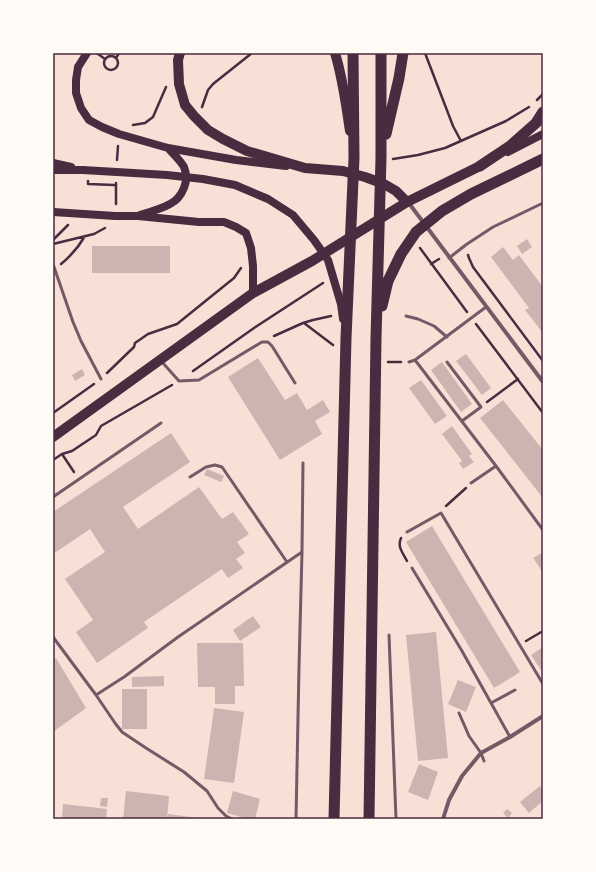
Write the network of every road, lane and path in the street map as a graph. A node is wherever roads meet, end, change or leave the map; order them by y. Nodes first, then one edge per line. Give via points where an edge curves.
1 (87, 53) edge
2 (98, 53) edge
3 (120, 53) edge
4 (180, 53) edge
5 (252, 53) edge
6 (335, 53) edge
7 (353, 53) edge
8 (381, 53) edge
9 (403, 53) edge
10 (425, 53) edge
11 (116, 58) junction
12 (105, 59) junction
13 (166, 80) dead end
14 (166, 87) junction
15 (168, 95) dead end
16 (202, 110) dead end
17 (543, 112) edge
18 (128, 126) dead end
19 (543, 134) edge
20 (461, 142) dead end
21 (168, 148) junction
22 (354, 158) junction
23 (381, 158) junction
24 (543, 159) edge
25 (53, 163) edge
26 (480, 166) junction
27 (305, 168) junction
28 (53, 170) edge
29 (83, 170) junction
30 (116, 185) dead end
31 (407, 202) junction
32 (543, 203) edge
33 (116, 207) dead end
34 (53, 212) edge
35 (138, 216) junction
36 (73, 220) dead end
37 (101, 224) dead end
38 (85, 236) junction
39 (53, 240) edge
40 (53, 244) edge
41 (467, 244) junction
42 (449, 258) junction
43 (243, 263) dead end
44 (53, 264) edge
45 (55, 270) junction
46 (326, 281) dead end
47 (253, 293) junction
48 (486, 307) junction
49 (406, 316) dead end
50 (446, 337) junction
51 (346, 338) junction
52 (376, 338) junction
53 (415, 360) junction
54 (160, 361) junction
55 (543, 361) edge
56 (409, 362) dead end
57 (447, 362) dead end
58 (101, 379) junction
59 (518, 379) dead end
60 (179, 381) junction
61 (543, 382) edge
62 (295, 383) dead end
63 (498, 394) dead end
64 (53, 413) edge
65 (462, 421) junction
66 (161, 423) dead end
67 (53, 437) edge
68 (53, 460) edge
69 (303, 464) dead end
70 (496, 466) junction
71 (190, 477) dead end
72 (471, 483) joint
73 (53, 497) edge
74 (441, 513) junction
75 (543, 519) edge
76 (538, 523) junction
77 (543, 530) edge
78 (407, 532) joint
79 (302, 552) junction
80 (287, 562) junction
81 (412, 568) joint
82 (543, 631) edge
83 (389, 635) dead end
84 (53, 637) edge
85 (520, 644) junction
86 (543, 684) edge
87 (515, 690) dead end
88 (96, 695) junction
89 (491, 703) junction
90 (459, 713) dead end
91 (543, 716) edge
92 (510, 737) junction
93 (481, 753) junction
94 (484, 761) dead end
95 (232, 819) edge
96 (296, 819) edge
97 (334, 819) edge
98 (369, 819) edge
99 (396, 819) edge
100 (443, 819) edge

1 - 21 main road via 78,67 76,92 81,108 89,120 119,134
2 - 12 path
3 - 11 path
4 - 27 main road via 179,84 185,105 208,130 247,150
5 - 16 path via 213,84 208,90
6 - 22 main road via 344,89
7 - 22 highway
8 - 23 highway
9 - 23 highway via 400,78
10 - 20 path
11 - 12 path via 110,56
11 - 12 path via 118,64 112,70 106,68
13 - 14 path
14 - 15 path
14 - 18 path via 154,117 145,123
17 - 26 highway via 536,123 510,146
19 - 26 main road
21 - 27 main road via 236,160
21 - 35 main road via 184,167 185,185 171,204
22 - 51 highway
23 - 52 highway
24 - 52 highway via 471,194 442,211 416,232 401,254 388,281
25 - 29 main road
26 - 31 main road
27 - 31 main road via 343,172 371,179 390,187
28 - 29 main road
29 - 51 main road via 210,180 235,185 268,199 294,216 328,260 341,304
30 - 33 path
31 - 42 street
31 - 47 main road
32 - 41 lane via 493,227
34 - 35 main road
35 - 47 main road via 224,222 246,233 251,248
36 - 39 path
37 - 38 path via 109,226
38 - 40 path
38 - 45 path via 74,252
41 - 42 lane
41 - 55 path via 473,267
42 - 48 street
43 - 58 path via 234,278 177,324 148,334 135,343 134,347
44 - 45 lane
45 - 58 lane via 81,341
46 - 60 path
47 - 54 main road
48 - 50 lane
48 - 61 street
49 - 50 lane via 434,326
50 - 53 lane
51 - 97 highway
52 - 98 highway
53 - 56 lane
53 - 65 lane
54 - 60 lane
54 - 67 main road
57 - 65 lane via 481,407
58 - 64 path
59 - 63 path
60 - 62 lane via 199,380 262,342 268,342
60 - 68 path via 101,426 96,435
65 - 70 lane
66 - 73 lane
69 - 79 lane
70 - 72 lane
70 - 76 lane
71 - 80 lane via 215,464 222,467
72 - 74 path
74 - 78 lane
74 - 85 lane
75 - 76 lane
76 - 77 lane
78 - 81 path via 399,541 399,548
79 - 80 lane
79 - 96 lane
80 - 88 lane
81 - 89 lane
82 - 85 path
83 - 99 lane
84 - 88 lane
85 - 86 lane
87 - 89 lane
88 - 95 lane via 122,732 184,772 207,791 218,808
89 - 92 lane
90 - 93 lane via 468,736
91 - 92 street
92 - 93 street
93 - 94 lane
93 - 100 street via 462,776 449,800

